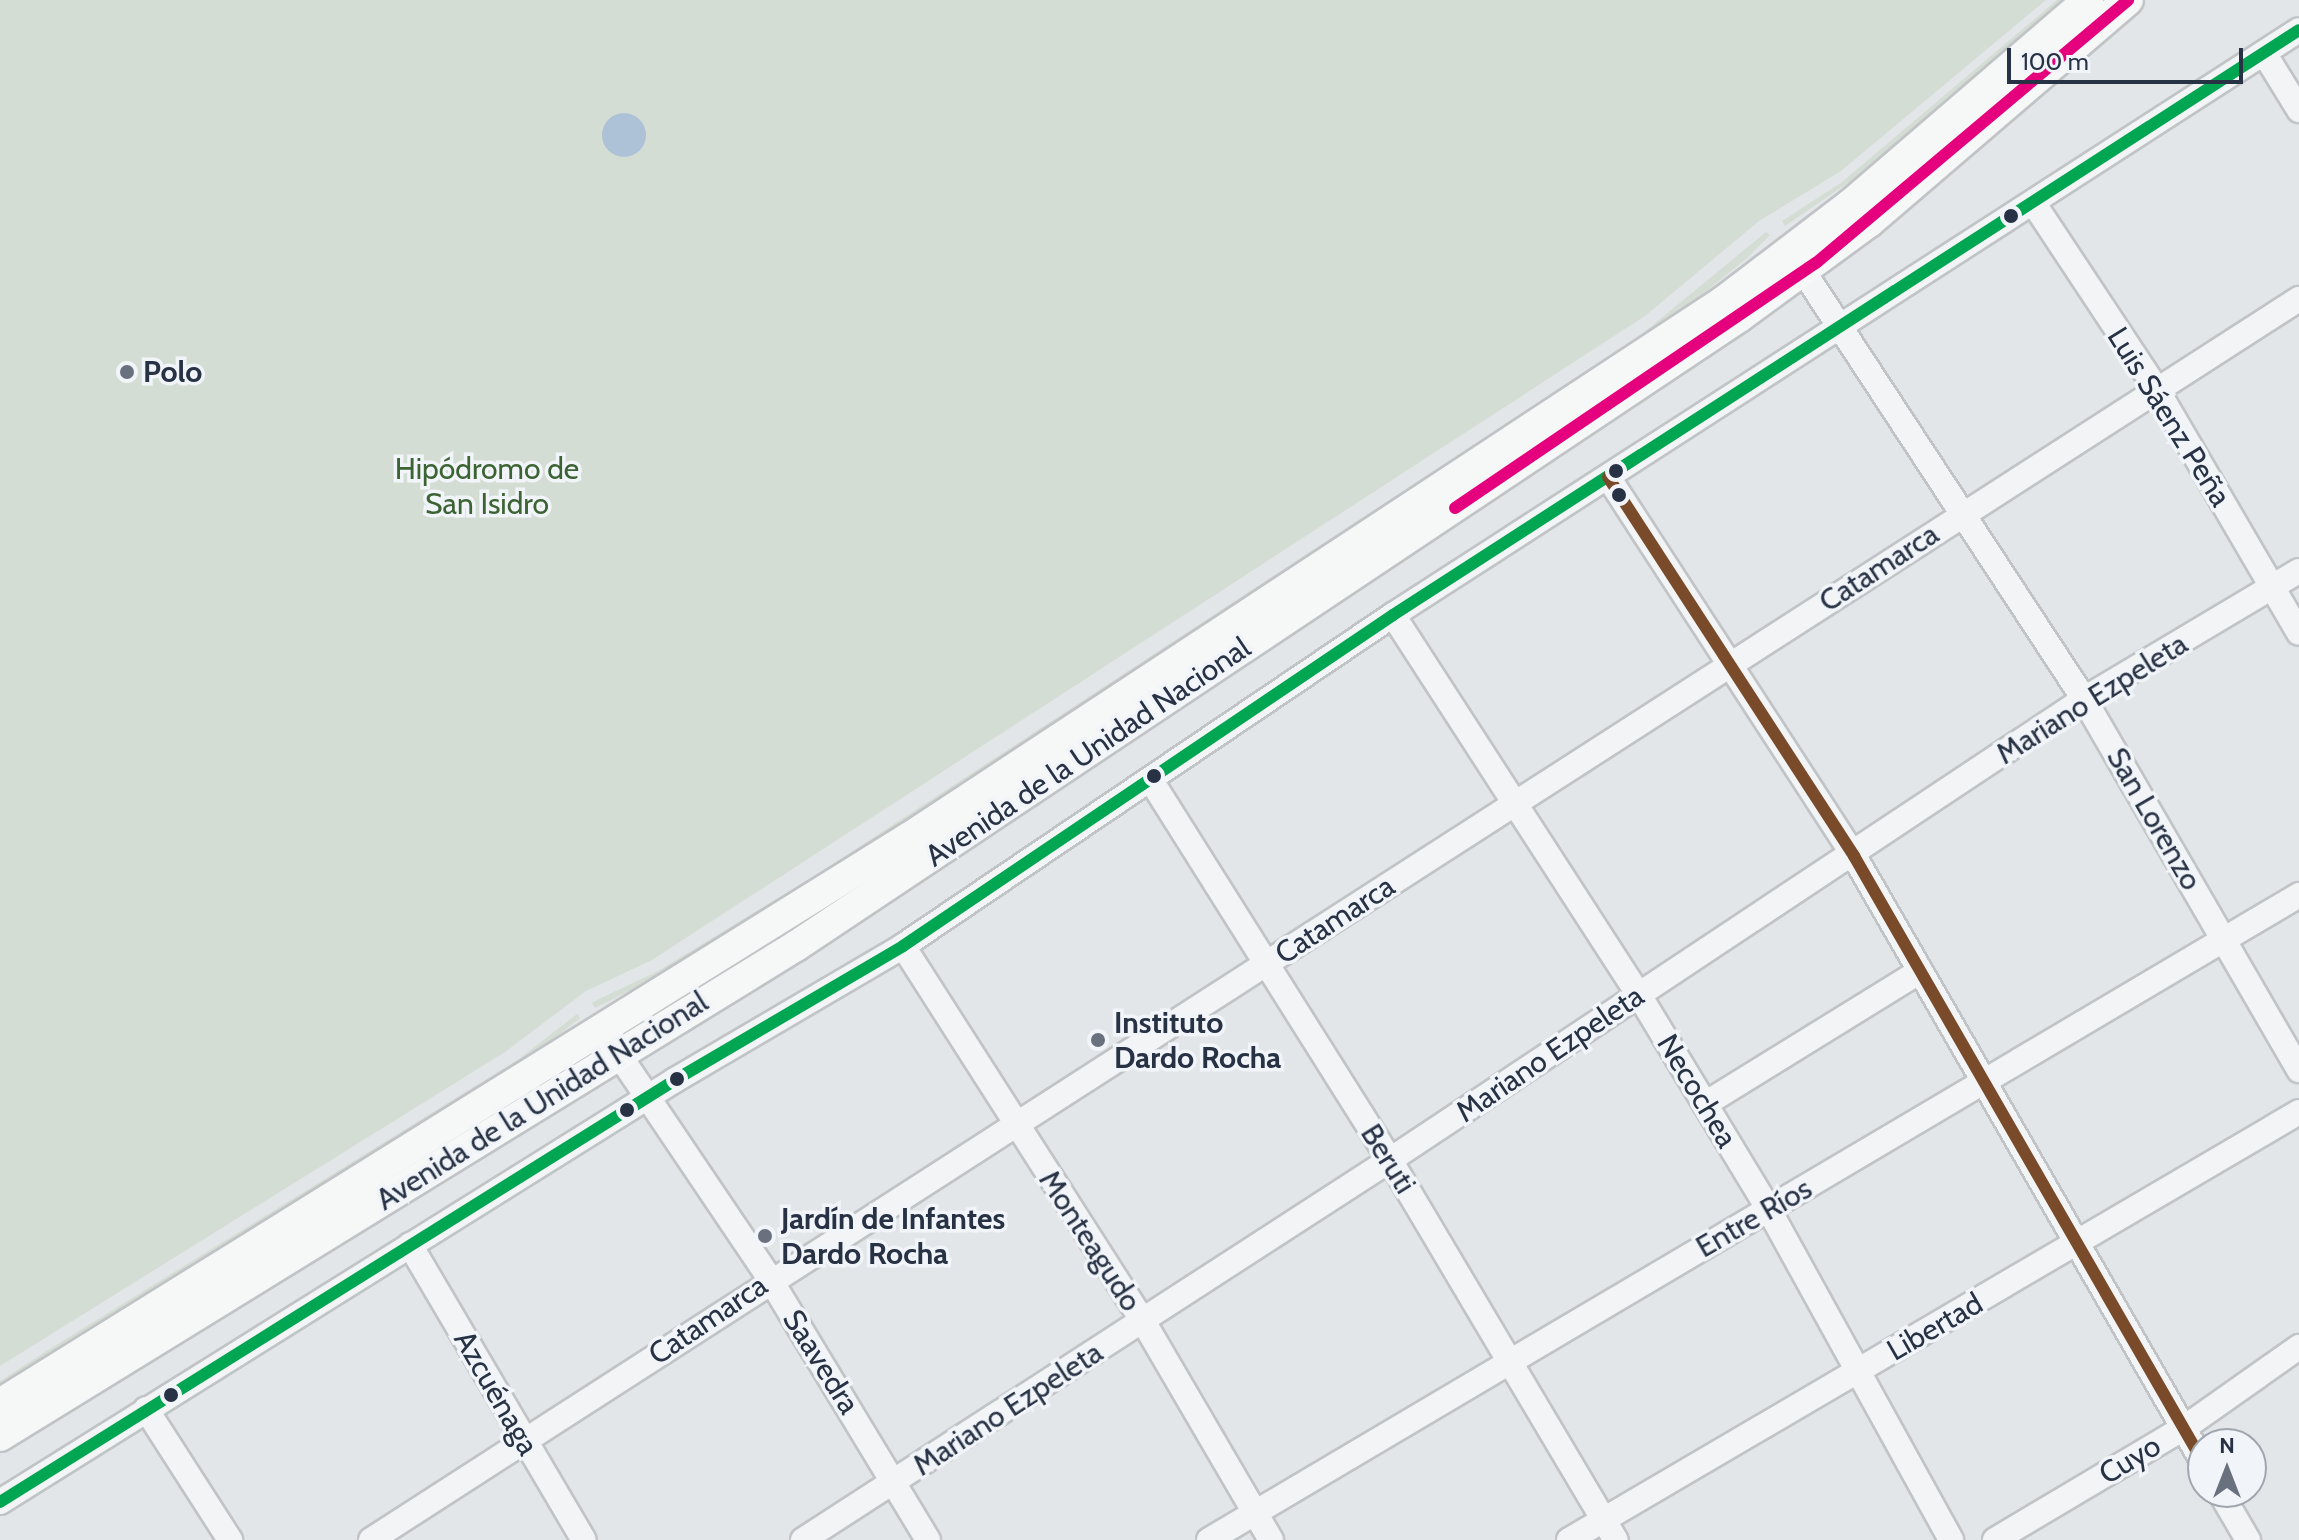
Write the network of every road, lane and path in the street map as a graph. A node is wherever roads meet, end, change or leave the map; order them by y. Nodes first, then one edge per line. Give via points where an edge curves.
1 (2088, 0) edge
2 (2128, 0) edge
3 (2299, 30) edge
4 (2264, 53) junction
5 (2299, 110) edge
6 (2034, 204) junction
7 (1798, 262) junction
8 (2299, 299) edge
9 (1836, 328) junction
10 (2157, 390) junction
11 (1608, 477) junction
12 (1961, 515) junction
13 (2299, 571) edge
14 (2273, 588) junction
15 (1393, 615) junction
16 (2299, 633) edge
17 (1729, 666) junction
18 (2084, 699) junction
19 (1152, 782) junction
20 (1518, 801) junction
21 (1854, 856) junction
22 (2299, 895) edge
23 (2222, 936) junction
24 (903, 946) junction
25 (1264, 966) junction
26 (1920, 971) junction
27 (1639, 995) junction
28 (610, 1042) junction
29 (2299, 1070) edge
30 (1983, 1083) junction
31 (649, 1097) junction
32 (1705, 1104) junction
33 (2299, 1112) edge
34 (1015, 1126) junction
35 (1390, 1160) junction
36 (1769, 1210) junction
37 (410, 1245) junction
38 (2078, 1245) junction
39 (770, 1279) junction
40 (1143, 1321) junction
41 (2299, 1347) edge
42 (1510, 1359) junction
43 (1857, 1372) junction
44 (0, 1404) edge
45 (146, 1409) junction
46 (2184, 1428) junction
47 (2187, 1433) edge
48 (0, 1436) edge
49 (523, 1443) junction
50 (896, 1483) junction
51 (0, 1502) edge
52 (2229, 1508) edge
53 (1256, 1512) junction
54 (1605, 1518) junction
55 (230, 1540) edge
56 (371, 1540) edge
57 (584, 1540) edge
58 (803, 1540) edge
59 (928, 1540) edge
60 (1209, 1540) edge
61 (1271, 1540) edge
62 (1569, 1540) edge
63 (1616, 1540) edge
64 (1951, 1540) edge
65 (1995, 1540) edge
66 (2248, 1540) edge

1 - 7 main road, Avenida de la Unidad Nacional
2 - 7 main road, Avenida de la Unidad Nacional
3 - 4 street
4 - 5 street
4 - 6 street
6 - 9 street
6 - 10 street, Luis Sáenz Peña
7 - 9 street, San Lorenzo
7 - 28 main road, Avenida de la Unidad Nacional via 1548,419 910,837
8 - 10 street, Catamarca
9 - 11 street
9 - 12 street, San Lorenzo
10 - 12 street, Catamarca
10 - 14 street, Luis Sáenz Peña
11 - 15 street
11 - 17 street
12 - 17 street, Catamarca
12 - 18 street, San Lorenzo
13 - 14 street, Mariano Ezpeleta
14 - 16 street, Luis Sáenz Peña
14 - 18 street, Mariano Ezpeleta
15 - 19 street
15 - 20 street, Necochea
17 - 20 street, Catamarca
17 - 21 street
18 - 21 street, Mariano Ezpeleta
18 - 23 street, San Lorenzo
19 - 24 street
19 - 25 street, Beruti
20 - 25 street, Catamarca
20 - 27 street, Necochea
21 - 26 street
21 - 27 street, Mariano Ezpeleta
22 - 23 street, Entre Ríos
23 - 29 street, San Lorenzo
23 - 30 street, Entre Ríos
24 - 31 street
24 - 34 street, Monteagudo
25 - 34 street, Catamarca
25 - 35 street, Beruti
26 - 30 street
26 - 32 street
27 - 32 street, Necochea
27 - 35 street, Mariano Ezpeleta
28 - 31 street, Saavedra
28 - 44 main road, Avenida de la Unidad Nacional
28 - 48 main road, Avenida de la Unidad Nacional
30 - 36 street, Entre Ríos
30 - 38 street
31 - 37 street
31 - 39 street, Saavedra
32 - 36 street, Necochea
33 - 38 street, Libertad
34 - 39 street, Catamarca
34 - 40 street, Monteagudo
35 - 40 street, Mariano Ezpeleta
35 - 42 street, Beruti
36 - 42 street, Entre Ríos
36 - 43 street, Necochea
37 - 45 street
37 - 49 street, Azcuénaga
38 - 43 street, Libertad
38 - 46 street
39 - 49 street, Catamarca
39 - 50 street, Saavedra
40 - 50 street, Mariano Ezpeleta
40 - 53 street, Monteagudo
41 - 46 street, Cuyo
42 - 53 street, Entre Ríos
42 - 54 street, Beruti
43 - 54 street, Libertad
43 - 64 street, Necochea
45 - 51 street
45 - 55 street
46 - 47 street
46 - 65 street, Cuyo
49 - 56 street, Catamarca
49 - 57 street, Azcuénaga
50 - 58 street, Mariano Ezpeleta
50 - 59 street, Saavedra
52 - 66 street
53 - 60 street, Entre Ríos
53 - 61 street, Monteagudo
54 - 62 street, Libertad
54 - 63 street, Beruti

